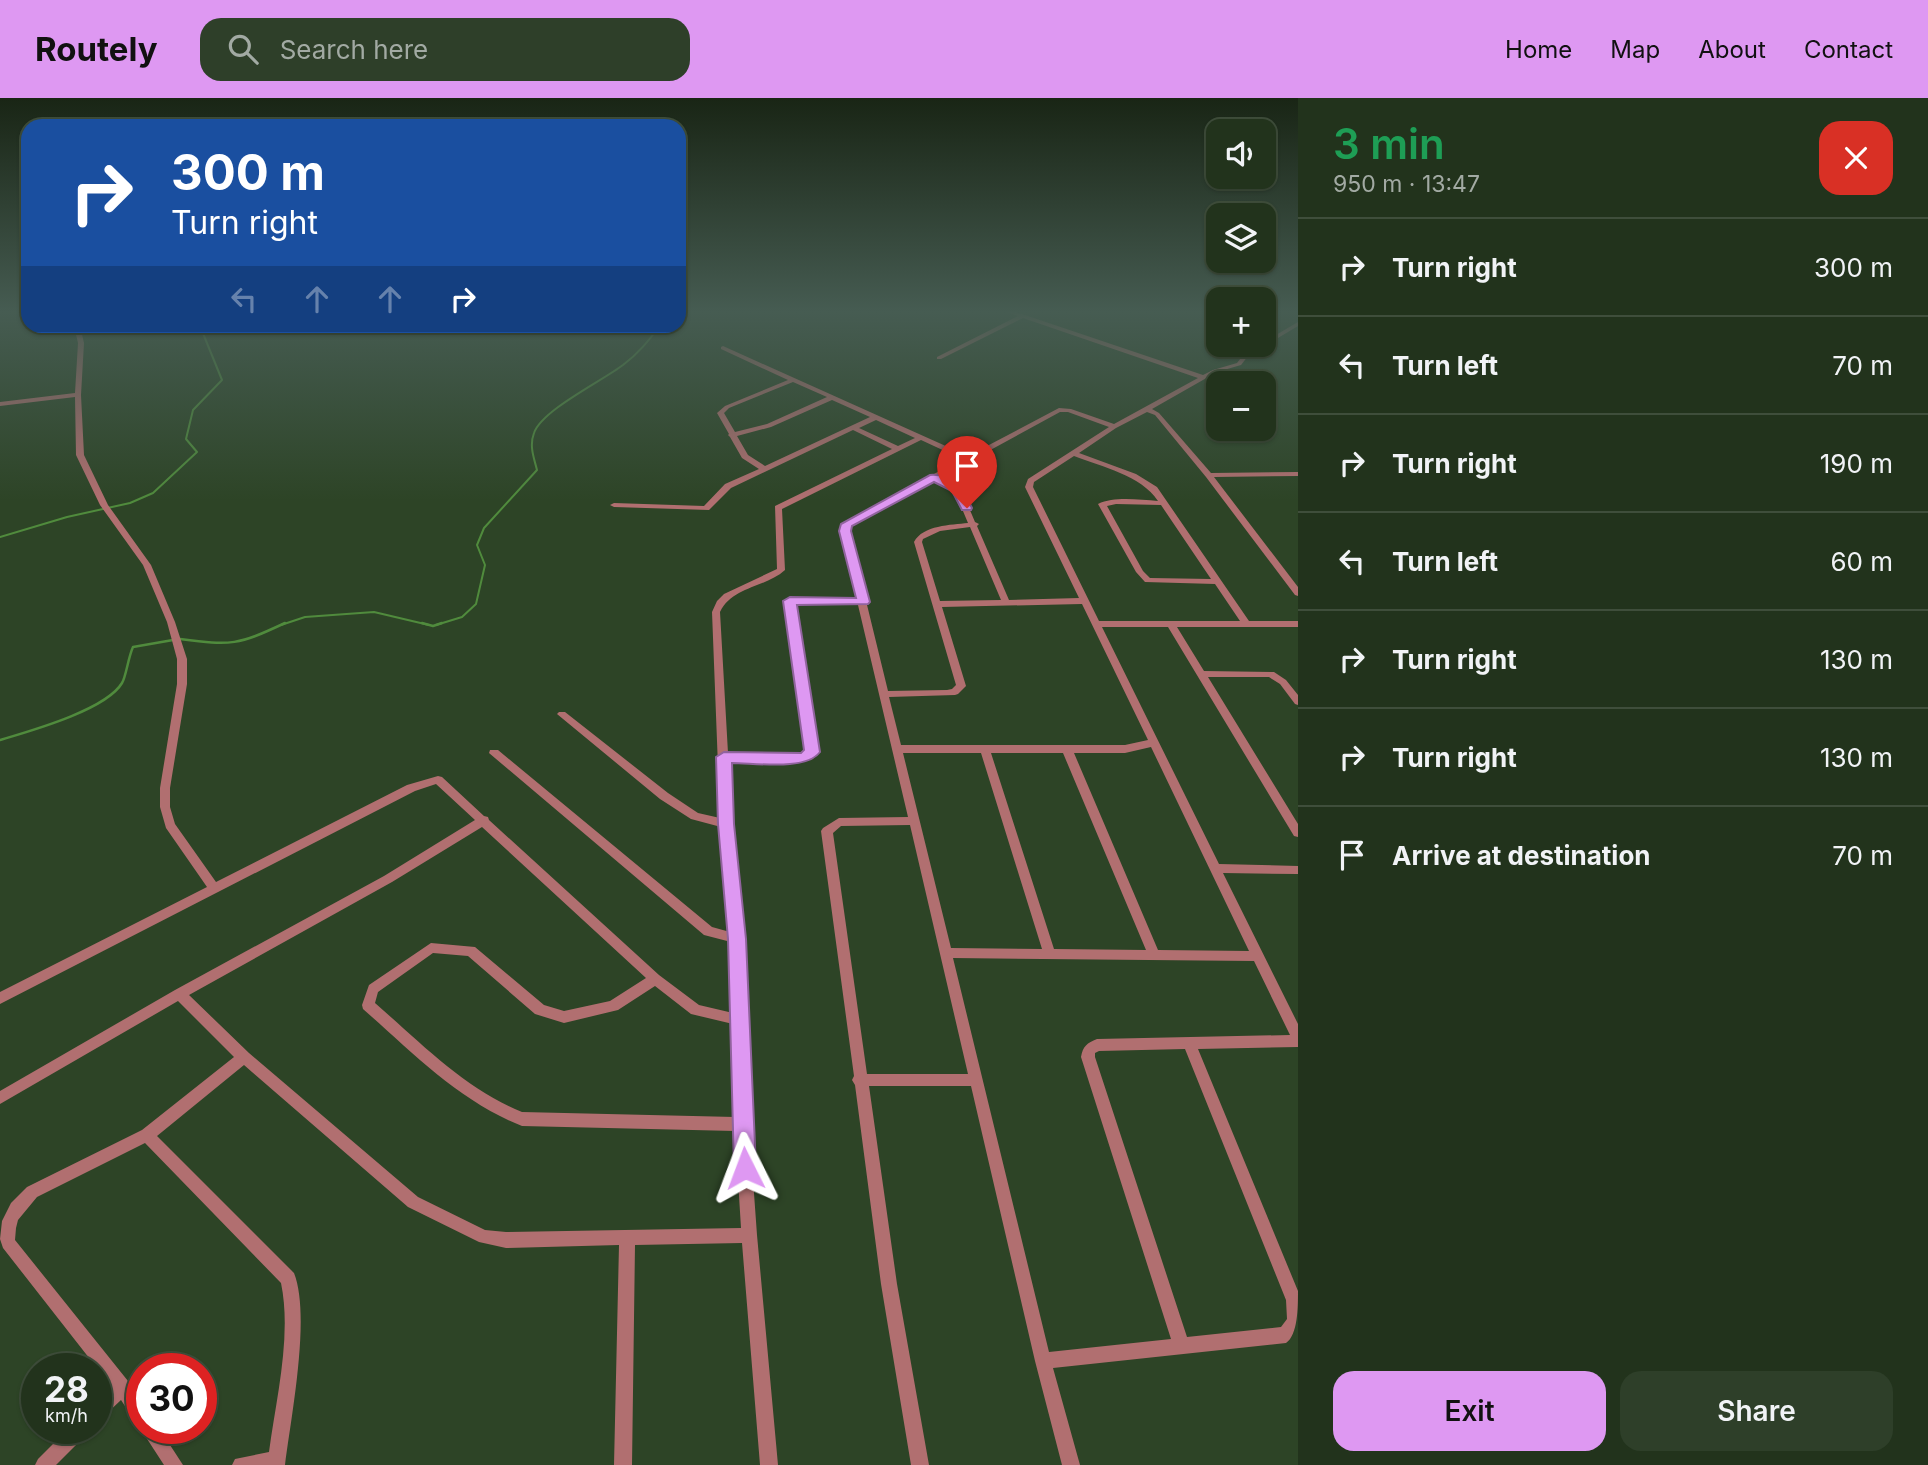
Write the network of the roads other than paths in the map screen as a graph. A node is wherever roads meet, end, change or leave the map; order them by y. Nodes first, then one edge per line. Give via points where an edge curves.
1 (80, 374) edge
2 (779, 374) edge
3 (1194, 374) edge
4 (1209, 374) edge
5 (1203, 377) junction
6 (793, 380) junction
7 (78, 395) junction
8 (831, 398) junction
9 (0, 404) edge
10 (1147, 409) junction
11 (874, 418) junction
12 (852, 427) junction
13 (1114, 427) junction
14 (731, 435) junction
15 (920, 438) junction
16 (898, 449) junction
17 (1073, 453) junction
18 (966, 458) junction
19 (764, 469) junction
20 (1298, 474) edge
21 (1209, 475) junction
22 (934, 478) junction
23 (1164, 503) junction
24 (614, 505) dead end
25 (975, 524) junction
26 (1218, 582) junction
27 (1298, 593) edge
28 (1083, 601) junction
29 (863, 602) junction
30 (1006, 602) junction
31 (938, 604) junction
32 (1095, 624) junction
33 (1171, 624) junction
34 (1246, 624) junction
35 (1298, 624) edge
36 (1202, 674) junction
37 (886, 694) junction
38 (1298, 702) edge
39 (562, 715) dead end
40 (1155, 742) junction
41 (897, 749) junction
42 (985, 749) junction
43 (1067, 749) junction
44 (494, 753) dead end
45 (724, 757) junction
46 (484, 820) junction
47 (914, 821) junction
48 (726, 824) junction
49 (1298, 833) edge
50 (1217, 868) junction
51 (1298, 870) edge
52 (213, 887) junction
53 (737, 939) junction
54 (946, 953) junction
55 (1050, 955) junction
56 (1154, 955) junction
57 (1256, 956) junction
58 (655, 979) junction
59 (179, 994) junction
60 (0, 998) edge
61 (739, 1020) junction
62 (1298, 1040) edge
63 (1189, 1044) junction
64 (244, 1057) junction
65 (859, 1080) junction
66 (975, 1080) junction
67 (0, 1098) edge
68 (742, 1124) junction
69 (147, 1135) junction
70 (749, 1235) junction
71 (627, 1238) junction
72 (1181, 1345) junction
73 (1043, 1361) junction
74 (122, 1387) junction
75 (126, 1393) edge
76 (112, 1397) edge
77 (64, 1444) edge
78 (160, 1444) edge
79 (276, 1462) edge
80 (44, 1465) edge
81 (174, 1465) edge
82 (241, 1465) edge
83 (623, 1465) edge
84 (769, 1465) edge
85 (920, 1465) edge
86 (1072, 1465) edge

1 - 7 street
2 - 6 street
3 - 5 street
4 - 5 street
5 - 10 street
6 - 8 street
6 - 14 street via 722,410
7 - 9 street
7 - 52 street via 80,455 106,508 142,555 158,585 182,659 183,684 165,807 170,825
8 - 11 street
8 - 14 street via 769,426
10 - 13 street
10 - 21 street via 1157,414
11 - 12 street
11 - 15 street
12 - 16 street
12 - 19 street
13 - 17 street
13 - 18 street via 1060,410
14 - 19 street via 745,456
15 - 16 street
15 - 18 street
16 - 45 street via 779,508 781,570 748,583 719,605
17 - 23 street via 1141,480
17 - 28 street via 1031,481 1029,487
18 - 22 street
19 - 24 street via 728,486 706,508
20 - 21 street
21 - 27 street
22 - 25 street via 957,489
22 - 29 street via 847,524
23 - 26 street
23 - 26 street via 1102,505 1148,580
25 - 30 street
25 - 31 street via 938,529 920,538
26 - 34 street
28 - 30 street
28 - 32 street
29 - 37 street
29 - 45 street via 790,601 810,728 809,756
30 - 31 street
31 - 37 street via 961,686 947,693
32 - 33 street
32 - 40 street
33 - 34 street
33 - 36 street
34 - 35 street
36 - 38 street via 1272,674
36 - 49 street
37 - 41 street
39 - 48 street via 664,796 695,816
40 - 43 street via 1125,749
40 - 50 street
41 - 42 street
41 - 47 street
42 - 43 street
42 - 55 street
43 - 56 street
44 - 53 street via 708,931
45 - 48 street
46 - 52 street via 438,780 411,788
46 - 58 street
46 - 59 street via 388,879
47 - 54 street
47 - 65 street via 839,822 827,831
48 - 53 street
50 - 51 street
50 - 57 street
52 - 60 street
53 - 61 street
54 - 55 street
54 - 66 street
55 - 56 street
56 - 57 street
57 - 62 street
58 - 61 street via 696,1010
58 - 68 street via 613,1006 564,1017 540,1010 471,951 431,948 373,989 368,1005 500,1112 522,1119
59 - 64 street
59 - 67 street
61 - 68 street
62 - 63 street
63 - 72 street via 1097,1045 1088,1057
63 - 72 street via 1294,1300 1294,1321 1286,1335
64 - 69 street
64 - 71 street via 413,1202 484,1237
65 - 66 street
65 - 85 street
66 - 73 street
68 - 70 street
69 - 74 street via 33,1192 16,1209 6,1234 8,1243
69 - 79 street via 288,1279 293,1320
70 - 71 street
70 - 84 street
71 - 83 street
72 - 73 street
73 - 86 street
74 - 75 street
74 - 76 street
77 - 80 street
78 - 81 street
79 - 82 street

